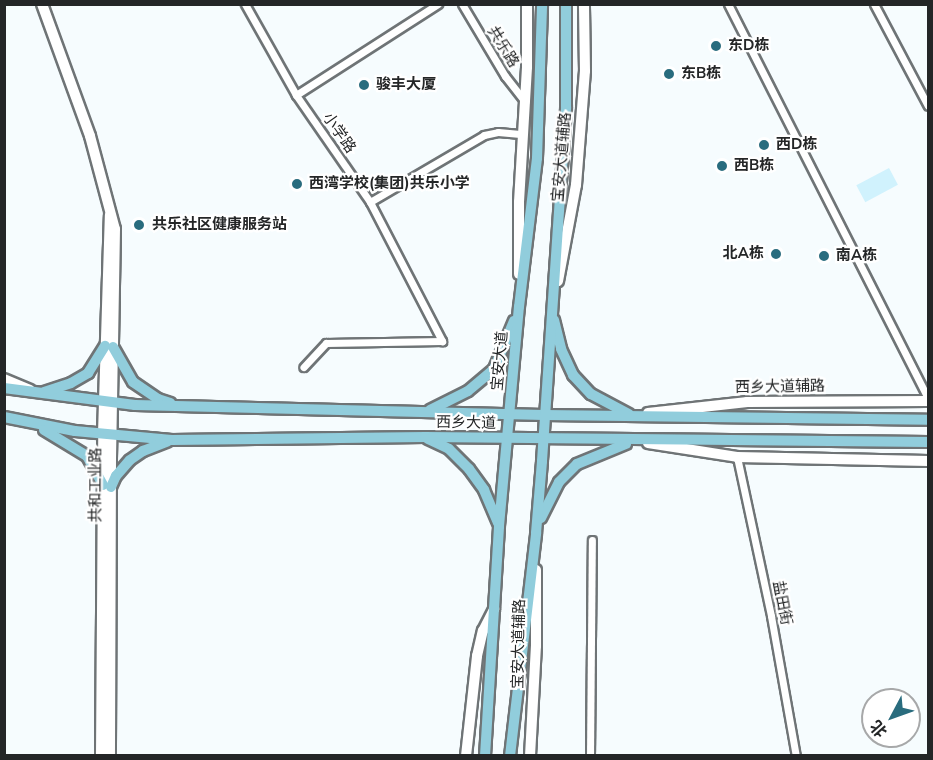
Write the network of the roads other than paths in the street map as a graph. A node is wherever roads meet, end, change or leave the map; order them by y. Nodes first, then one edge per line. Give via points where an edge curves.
1 (42, 4) edge
2 (245, 4) edge
3 (438, 4) edge
4 (462, 4) edge
5 (527, 4) edge
6 (542, 4) edge
7 (567, 4) edge
8 (584, 4) edge
9 (728, 4) edge
10 (874, 4) edge
11 (296, 95) junction
12 (525, 102) junction
13 (928, 106) edge
14 (523, 134) junction
15 (370, 202) junction
16 (519, 307) junction
17 (552, 311) junction
18 (109, 346) junction
19 (304, 367) dead end
20 (4, 379) edge
21 (4, 388) edge
22 (39, 393) junction
23 (928, 400) edge
24 (108, 402) junction
25 (179, 406) junction
26 (427, 411) junction
27 (510, 413) junction
28 (544, 415) junction
29 (632, 416) junction
30 (4, 417) edge
31 (928, 420) edge
32 (30, 423) junction
33 (107, 434) junction
34 (425, 437) junction
35 (508, 439) junction
36 (172, 440) junction
37 (543, 440) junction
38 (636, 440) junction
39 (928, 442) edge
40 (737, 457) junction
41 (928, 461) edge
42 (107, 486) junction
43 (499, 526) junction
44 (536, 532) junction
45 (592, 540) dead end
46 (494, 609) junction
47 (101, 756) edge
48 (110, 756) edge
49 (466, 756) edge
50 (484, 756) edge
51 (510, 756) edge
52 (530, 756) edge
53 (590, 756) edge
54 (796, 756) edge

1 - 18 street, 共和工业路 via 90,136 110,215
2 - 11 street, 小学路
3 - 11 street
4 - 12 street, 共乐路
5 - 12 street
6 - 16 main road, 宝安大道 via 537,158
7 - 17 main road via 566,107
8 - 17 street, 宝安大道辅路 via 585,71 576,185
9 - 23 street
10 - 13 street
11 - 15 street, 小学路
12 - 14 street
14 - 15 street via 484,135
14 - 16 street
15 - 19 street, 小学路 via 442,341 326,343
16 - 26 main road via 494,369 468,392
16 - 27 main road, 宝安大道
17 - 28 main road
17 - 29 main road via 561,350 573,375 591,394
18 - 22 main road via 87,373
18 - 24 street, 共和工业路
18 - 25 main road via 133,382 158,399
20 - 22 street
21 - 22 main road, 西乡大道
22 - 24 main road, 西乡大道
23 - 29 street, 西乡大道辅路 via 747,402
24 - 25 main road, 西乡大道
24 - 33 street, 共和工业路
25 - 26 main road, 西乡大道
26 - 27 main road, 西乡大道
27 - 28 main road, 西乡大道
27 - 35 main road, 宝安大道
28 - 29 main road, 西乡大道
28 - 37 main road
29 - 31 main road, 西乡大道
30 - 32 main road, 西乡大道
32 - 33 main road, 西乡大道
32 - 42 main road via 62,438 87,456
33 - 36 main road, 西乡大道
33 - 42 street, 共和工业路
34 - 35 main road, 西乡大道
34 - 36 main road, 西乡大道
34 - 43 main road via 449,449 469,469 484,490
35 - 37 main road, 西乡大道
35 - 43 main road, 宝安大道
36 - 42 main road via 130,460
37 - 38 main road, 西乡大道
37 - 44 main road
38 - 39 main road, 西乡大道
38 - 40 street
38 - 44 main road via 591,456 568,472 544,507
40 - 41 street
40 - 54 street, 盐田街
42 - 47 street, 共和工业路
42 - 48 street, 共和工业路
43 - 46 main road, 宝安大道
44 - 51 main road
44 - 52 street, 宝安大道辅路 via 536,646
45 - 53 street
46 - 49 street, 宝安大道辅路 via 477,656
46 - 50 main road, 宝安大道

